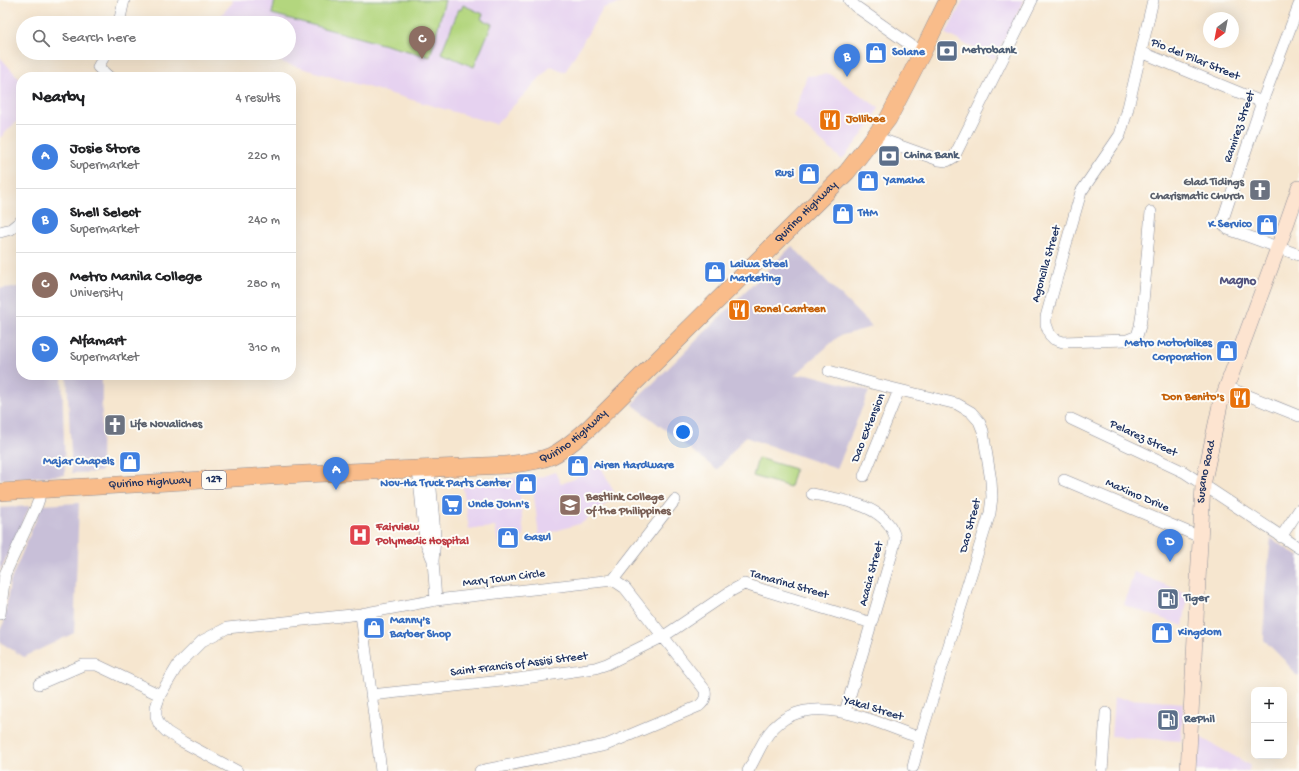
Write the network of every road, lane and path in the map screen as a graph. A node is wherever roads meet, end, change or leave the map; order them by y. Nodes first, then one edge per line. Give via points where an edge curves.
1 (124, 0) edge
2 (849, 0) edge
3 (948, 0) edge
4 (1032, 0) edge
5 (1153, 0) edge
6 (1299, 5) edge
7 (121, 16) edge
8 (1141, 52) junction
9 (922, 53) junction
10 (102, 60) edge
11 (104, 72) edge
12 (1262, 102) junction
13 (875, 136) junction
14 (1299, 188) edge
15 (1151, 212) dead end
16 (16, 226) edge
17 (0, 232) edge
18 (1278, 248) junction
19 (1299, 255) edge
20 (829, 371) dead end
21 (1227, 387) junction
22 (899, 390) junction
23 (1299, 416) edge
24 (1071, 419) dead end
25 (424, 469) junction
26 (864, 476) dead end
27 (1064, 480) dead end
28 (1203, 485) junction
29 (39, 490) junction
30 (0, 492) edge
31 (812, 494) dead end
32 (675, 500) dead end
33 (1299, 510) edge
34 (1281, 536) junction
35 (1200, 537) junction
36 (1299, 548) edge
37 (612, 580) junction
38 (436, 600) junction
39 (0, 614) edge
40 (361, 614) junction
41 (872, 623) junction
42 (664, 636) junction
43 (39, 684) dead end
44 (160, 695) junction
45 (371, 695) junction
46 (845, 712) junction
47 (1106, 713) dead end
48 (922, 732) junction
49 (913, 767) dead end
50 (515, 768) edge
51 (237, 771) edge
52 (381, 771) edge
53 (480, 771) edge
54 (748, 771) edge
55 (1102, 771) edge
56 (1188, 771) edge

1 - 7 street
2 - 9 street
3 - 9 main road, Quirino Highway / 127
4 - 13 street via 954,157 947,161 938,160
5 - 8 street, Agoncilla Street
6 - 12 street, Ramirez Street
8 - 12 street, Pio del Pilar Street
8 - 15 street, Agoncilla Street via 1122,130 1081,192 1046,317 1047,331 1054,339 1062,342 1100,341 1127,340 1137,336 1142,313
9 - 13 main road, Quirino Highway / 127 via 888,119
10 - 11 street via 98,67
12 - 18 street, Ramirez Street via 1223,219 1228,229
13 - 25 main road, Quirino Highway / 127 via 847,172 571,444 552,456 536,460 506,465
14 - 18 main road, Susano Road
16 - 17 street
18 - 19 street, Ramirez Street
18 - 21 main road, Susano Road
20 - 22 street, Dao Street
21 - 23 street
21 - 28 main road, Susano Road
22 - 26 street, Dao Extension
22 - 48 street, Dao Street via 957,404 971,412 983,431 992,492 990,513
24 - 28 street, Pelarez Street via 1184,472
25 - 29 main road, Quirino Highway / 127
25 - 38 street via 435,539 433,561
27 - 35 street, Maximo Drive
28 - 34 street, Pelarez Street
28 - 35 main road, Susano Road
29 - 30 main road, Quirino Highway / 127
29 - 39 street via 37,505 5,574
31 - 41 street, Acacia Street via 847,501 869,509 881,516 890,527 895,539 894,550
32 - 37 street
33 - 34 street
34 - 36 street, Pelarez Street
35 - 56 main road, Susano Road
37 - 38 street, Mary Town Circle
37 - 42 street via 625,588
38 - 40 street, Mary Town Circle
40 - 44 street, Mary Town Circle via 227,628 202,641 178,666
40 - 45 street
41 - 42 street, Tamarind Street via 744,584
41 - 46 street, Acacia Street
42 - 45 street, Saint Francis of Assisi Street via 607,664 589,669
42 - 50 street via 705,690 703,703 614,742
43 - 44 street via 83,665 97,665
44 - 51 street, Mary Town Circle via 156,716 159,724 167,732
45 - 52 street
46 - 48 street, Yakal Street via 915,736
46 - 54 street, Yakal Street via 808,710 782,720 770,733
47 - 55 street
48 - 49 street, Dao Street
50 - 53 street

